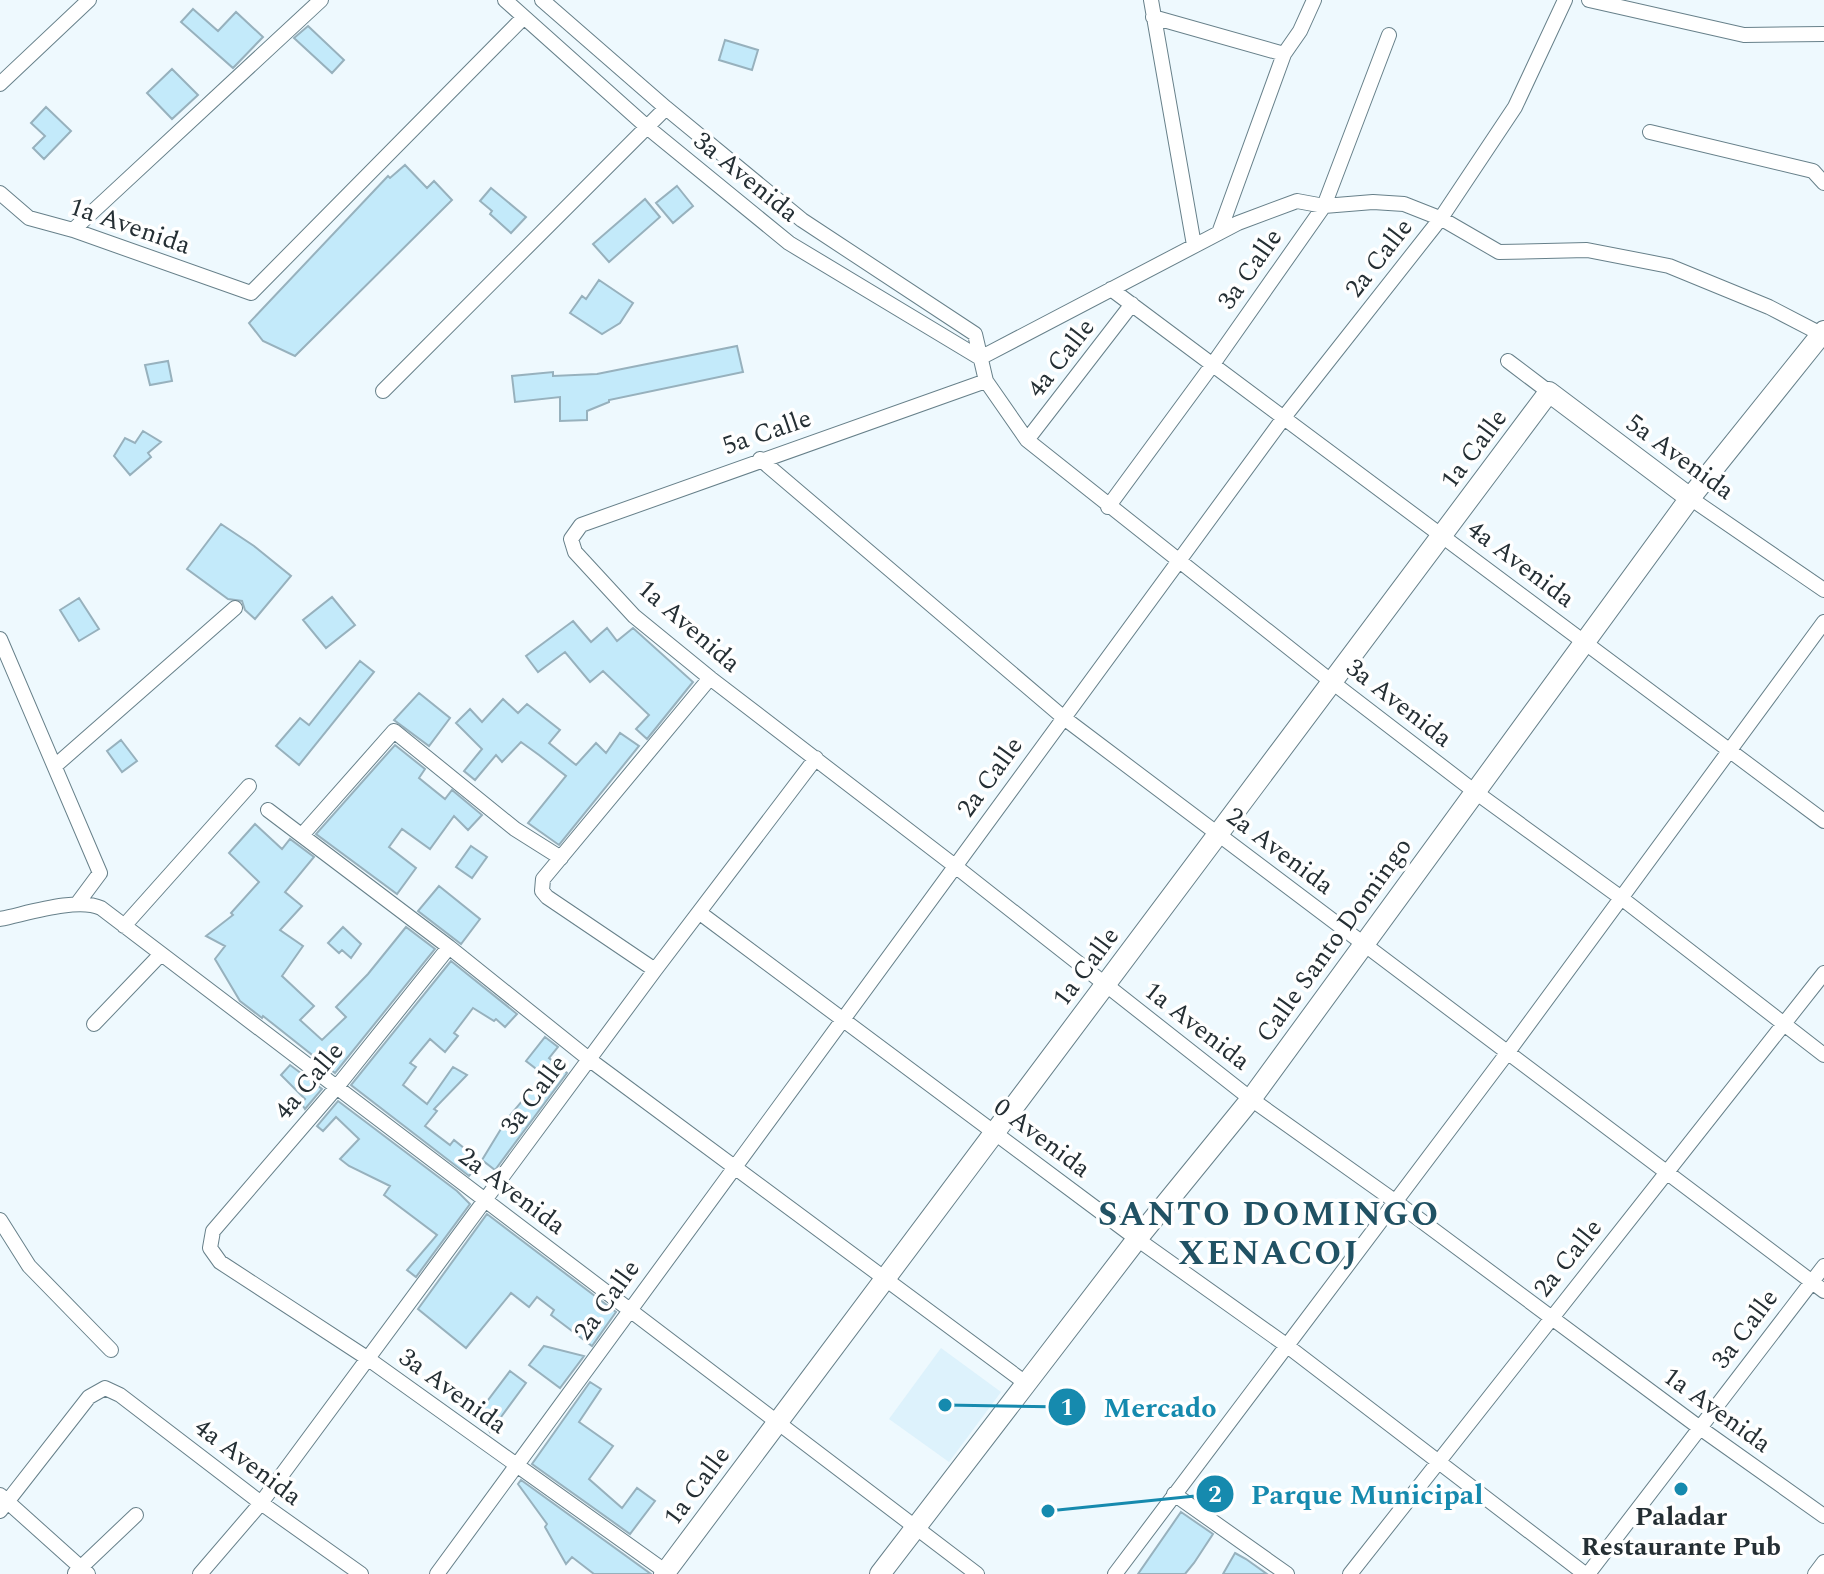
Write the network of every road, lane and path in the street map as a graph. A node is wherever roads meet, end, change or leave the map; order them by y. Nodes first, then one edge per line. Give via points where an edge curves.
1 (89, 0) edge
2 (321, 0) edge
3 (505, 0) edge
4 (542, 0) edge
5 (1151, 0) edge
6 (1314, 0) edge
7 (1565, 0) edge
8 (1589, 0) edge
9 (524, 17) junction
10 (1153, 17) junction
11 (1824, 34) edge
12 (1389, 35) dead end
13 (1284, 54) junction
14 (0, 84) edge
15 (666, 108) junction
16 (647, 127) junction
17 (1650, 132) dead end
18 (1824, 183) edge
19 (0, 193) edge
20 (1324, 206) junction
21 (1441, 218) junction
22 (73, 230) junction
23 (1219, 233) junction
24 (1194, 245) junction
25 (1111, 289) junction
26 (1132, 304) junction
27 (1823, 333) edge
28 (980, 358) junction
29 (1508, 361) dead end
30 (1213, 364) junction
31 (986, 381) junction
32 (383, 391) dead end
33 (1549, 392) junction
34 (1285, 416) junction
35 (1027, 440) junction
36 (760, 459) junction
37 (1690, 498) junction
38 (1108, 507) junction
39 (1442, 535) junction
40 (571, 539) joint
41 (1178, 561) junction
42 (1824, 590) edge
43 (235, 608) dead end
44 (1824, 622) edge
45 (0, 639) edge
46 (1583, 641) junction
47 (710, 678) junction
48 (1332, 682) junction
49 (1064, 718) junction
50 (1730, 750) junction
51 (816, 758) junction
52 (55, 766) junction
53 (249, 786) dead end
54 (1474, 791) junction
55 (268, 810) dead end
56 (1824, 821) edge
57 (1217, 834) junction
58 (302, 835) junction
59 (561, 858) junction
60 (955, 866) junction
61 (1620, 897) junction
62 (77, 904) junction
63 (700, 913) junction
64 (0, 919) edge
65 (124, 926) junction
66 (1363, 943) junction
67 (449, 947) junction
68 (161, 954) junction
69 (655, 970) junction
70 (1824, 973) edge
71 (1105, 985) junction
72 (843, 1019) junction
73 (94, 1024) dead end
74 (1785, 1025) junction
75 (1508, 1052) junction
76 (1824, 1055) edge
77 (590, 1060) junction
78 (336, 1088) junction
79 (1251, 1099) junction
80 (994, 1133) junction
81 (735, 1166) junction
82 (1666, 1174) junction
83 (485, 1201) junction
84 (1396, 1202) junction
85 (0, 1220) edge
86 (1137, 1239) junction
87 (210, 1248) joint
88 (1824, 1266) edge
89 (885, 1279) junction
90 (1818, 1286) edge
91 (630, 1310) junction
92 (1551, 1318) junction
93 (1286, 1345) junction
94 (111, 1350) dead end
95 (367, 1358) junction
96 (1027, 1384) junction
97 (777, 1423) junction
98 (1700, 1428) junction
99 (1441, 1461) junction
100 (516, 1465) junction
101 (1174, 1494) junction
102 (3, 1502) edge
103 (261, 1503) junction
104 (136, 1515) dead end
105 (1824, 1516) edge
106 (915, 1526) junction
107 (1824, 1562) edge
108 (81, 1572) edge
109 (666, 1573) edge
110 (200, 1574) edge
111 (361, 1574) edge
112 (437, 1574) edge
113 (880, 1574) edge
114 (977, 1574) edge
115 (1115, 1574) edge
116 (1287, 1574) edge
117 (1350, 1574) edge
118 (1587, 1574) edge
119 (1815, 1574) edge

1 - 14 street
2 - 22 street
3 - 9 street, 3a Avenida
4 - 15 street, 3a Avenida
5 - 10 street
6 - 13 street
7 - 21 street, 2a Calle via 1515,107
8 - 11 street via 1744,35
9 - 16 street, 3a Avenida
9 - 22 street, 1a Avenida via 251,293
10 - 13 street
10 - 24 street
12 - 20 street, 3a Calle
13 - 23 street
15 - 16 street
15 - 28 street, 3a Avenida via 802,220 975,334
16 - 28 street, 3a Avenida via 789,243
16 - 32 street
17 - 18 street via 1813,171
19 - 22 street, 1a Avenida via 29,218
20 - 21 street via 1404,204
20 - 23 street via 1297,201
20 - 30 street, 3a Calle
21 - 27 street via 1499,252 1587,250 1669,266
21 - 34 street, 2a Calle
23 - 24 street
24 - 25 street
25 - 26 street, 4a Avenida
25 - 28 street
26 - 30 street, 4a Avenida
26 - 35 street, 4a Calle
27 - 37 main road, Calle Santo Domingo
28 - 31 street, 3a Avenida
29 - 33 street, 5a Avenida
30 - 34 street, 4a Avenida
30 - 38 street, 3a Calle
31 - 35 street, 3a Avenida
31 - 36 street, 5a Calle
33 - 37 main road, 5a Avenida
33 - 39 main road, 1a Calle
34 - 39 street, 4a Avenida
34 - 41 street, 2a Calle
35 - 38 street, 3a Avenida
36 - 40 street, 5a Calle via 581,525
36 - 49 street, 2a Avenida
37 - 42 street, 5a Avenida
37 - 46 main road, Calle Santo Domingo
38 - 41 street, 3a Avenida
39 - 46 street, 4a Avenida
39 - 48 main road, 1a Calle
40 - 47 street, 1a Avenida via 575,552 634,616
41 - 48 street, 3a Avenida
41 - 49 street, 2a Calle
43 - 52 street
44 - 50 street
45 - 52 street
46 - 50 street, 4a Avenida
46 - 54 main road, Calle Santo Domingo
47 - 51 street, 1a Avenida
47 - 59 street
48 - 54 street, 3a Avenida
48 - 57 main road, 1a Calle
49 - 57 street, 2a Avenida
49 - 60 street, 2a Calle
50 - 56 street, 4a Avenida
50 - 61 street
51 - 60 street, 1a Avenida
51 - 63 street, 3a Calle
52 - 62 street via 100,873
53 - 65 street
54 - 61 street, 3a Avenida
54 - 66 main road, Calle Santo Domingo
55 - 58 street
57 - 66 street, 2a Avenida
57 - 71 main road, 1a Calle
58 - 59 street via 394,731 515,829
58 - 67 street
59 - 69 street via 543,879 542,891
60 - 71 street, 1a Avenida
60 - 72 street, 2a Calle
61 - 74 street, 3a Avenida
61 - 75 street
62 - 64 street
62 - 65 street, 2a Avenida via 101,908
63 - 69 street, 3a Calle
63 - 72 street, 0 Avenida
65 - 68 street, 2a Avenida
66 - 75 street, 2a Avenida
66 - 79 main road, Calle Santo Domingo
67 - 77 street
67 - 78 street, 4a Calle
68 - 73 street
68 - 78 street, 2a Avenida
69 - 77 street, 3a Calle
70 - 74 street, 2a Calle
71 - 79 street, 1a Avenida
71 - 80 main road, 1a Calle
72 - 80 street, 0 Avenida
72 - 81 street, 2a Calle
74 - 76 street, 3a Avenida
74 - 82 street, 2a Calle
75 - 82 street, 2a Avenida
75 - 84 street
77 - 81 street
77 - 83 street, 3a Calle
78 - 83 street, 2a Avenida
78 - 87 street, 4a Calle via 213,1231
79 - 84 street, 1a Avenida
79 - 86 main road, Calle Santo Domingo
80 - 86 street, 0 Avenida
80 - 89 main road, 1a Calle
81 - 89 street
81 - 91 street, 2a Calle
82 - 90 street, 2a Avenida
82 - 92 street, 2a Calle
83 - 91 street, 2a Avenida
83 - 95 street, 3a Calle
84 - 92 street, 1a Avenida
84 - 93 street
85 - 94 street via 29,1266
86 - 93 street, 0 Avenida
86 - 96 main road, Calle Santo Domingo
87 - 95 street, 3a Avenida via 220,1262
88 - 90 street, 3a Calle
89 - 96 street
89 - 97 main road, 1a Calle
90 - 98 street, 3a Calle
91 - 97 street, 2a Avenida
91 - 100 street, 2a Calle
92 - 98 street, 1a Avenida
92 - 99 street, 2a Calle
93 - 99 street, 0 Avenida
93 - 101 street
95 - 100 street, 3a Avenida
95 - 103 street, 3a Calle
96 - 106 main road, Calle Santo Domingo
97 - 106 street, 2a Avenida
97 - 109 main road, 1a Calle
98 - 105 street, 1a Avenida
98 - 118 street, 3a Calle
99 - 117 street, 2a Calle
99 - 118 street, 0 Avenida
100 - 109 street, 3a Avenida
100 - 112 street, 2a Calle
101 - 115 street
101 - 116 street
102 - 103 street, 4a Avenida via 89,1397 105,1388
102 - 108 street
103 - 110 street, 3a Calle
103 - 111 street, 4a Avenida
104 - 108 street
106 - 113 main road, Calle Santo Domingo
106 - 114 street, 2a Avenida
107 - 119 street

